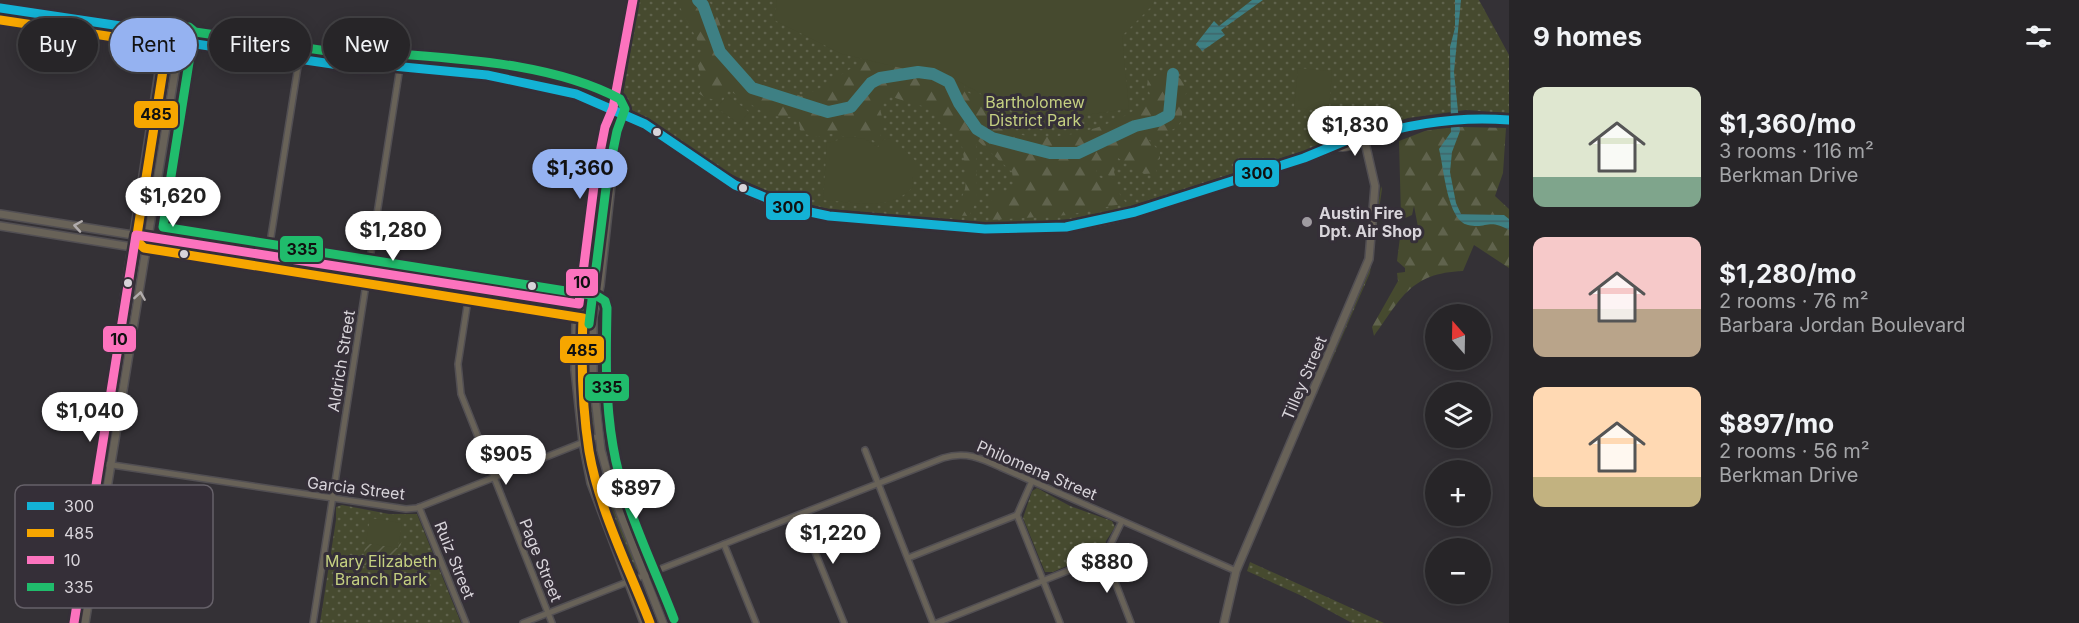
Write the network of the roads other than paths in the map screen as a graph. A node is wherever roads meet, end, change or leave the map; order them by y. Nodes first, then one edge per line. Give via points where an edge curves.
1 (633, 0) edge
2 (0, 8) edge
3 (110, 25) edge
4 (197, 33) edge
5 (323, 52) edge
6 (410, 68) edge
7 (159, 72) edge
8 (175, 72) edge
9 (297, 72) edge
10 (399, 72) edge
11 (613, 108) junction
12 (1509, 120) edge
13 (1364, 138) junction
14 (0, 214) edge
15 (0, 226) edge
16 (135, 235) junction
17 (149, 237) junction
18 (134, 247) junction
19 (147, 249) junction
20 (268, 255) junction
21 (266, 268) junction
22 (369, 271) junction
23 (366, 284) junction
24 (468, 300) junction
25 (579, 304) junction
26 (595, 308) junction
27 (578, 315) junction
28 (593, 317) junction
29 (599, 436) junction
30 (583, 442) junction
31 (865, 450) dead end
32 (99, 463) junction
33 (112, 465) junction
34 (494, 478) junction
35 (1032, 481) junction
36 (878, 483) junction
37 (96, 485) edge
38 (109, 485) edge
39 (332, 500) junction
40 (419, 507) junction
41 (801, 515) junction
42 (1017, 515) junction
43 (1122, 521) junction
44 (724, 544) junction
45 (1106, 556) junction
46 (908, 558) junction
47 (1236, 571) junction
48 (644, 575) junction
49 (1042, 580) junction
50 (627, 582) junction
51 (76, 608) edge
52 (88, 608) edge
53 (548, 613) junction
54 (74, 623) edge
55 (86, 623) edge
56 (313, 623) edge
57 (466, 623) edge
58 (523, 623) edge
59 (552, 623) edge
60 (644, 623) edge
61 (663, 623) edge
62 (756, 623) edge
63 (844, 623) edge
64 (935, 623) edge
65 (1060, 623) edge
66 (1131, 623) edge
67 (1224, 623) edge

1 - 11 street
2 - 3 main road
4 - 5 main road
6 - 11 main road via 487,75 576,94
7 - 16 street
8 - 17 street
9 - 20 street
10 - 22 street, Aldrich Street
11 - 13 main road via 645,124 735,185 791,208 829,216 985,229 1066,227 1098,221 1337,146 1348,139
11 - 25 street via 605,127 595,178
11 - 26 street via 617,130
12 - 13 main road via 1445,118
13 - 47 street, Tilley Street via 1375,186 1369,259
16 -> 14 street
15 - 18 street
16 - 17 street
16 - 18 street
17 - 19 street
17 - 20 street
18 - 19 street
18 - 32 street
19 - 21 street
33 -> 19 street
20 - 21 street
20 - 22 street
21 - 23 street
22 - 23 street, Aldrich Street
22 - 25 street
23 - 24 street
23 - 39 street, Aldrich Street
24 - 27 street
24 - 34 street, Page Street via 458,364 459,384
25 - 26 street
25 - 27 street
26 - 28 street
27 - 28 street
27 - 30 street via 575,370
28 - 29 street via 592,370
29 - 30 street, Garcia Street
29 - 48 street via 614,497
30 - 34 street, Garcia Street
30 - 50 street via 594,494
31 - 36 street
32 - 33 street, Garcia Street
32 - 37 street
33 - 38 street
33 - 39 street, Garcia Street
34 - 40 street, Garcia Street
34 - 53 street, Page Street
35 - 36 street, Philomena Street via 962,454
35 - 42 street
35 - 43 street, Philomena Street
36 - 41 street, Philomena Street
36 - 46 street
39 - 40 street, Garcia Street via 398,509
39 - 56 street, Aldrich Street
40 - 57 street, Ruiz Street
41 - 44 street, Philomena Street
41 - 63 street
42 - 46 street
42 - 49 street
43 - 45 street
43 - 47 street, Philomena Street
44 - 48 street, Philomena Street
44 - 62 street
45 - 49 street
45 - 66 street
46 - 64 street
47 - 67 street, Tilley Street
48 - 50 street, Philomena Street
48 - 61 street
49 - 64 street
49 - 65 street
50 - 53 street, Philomena Street
50 - 60 street
51 - 54 street
52 - 55 street
53 - 58 street, Philomena Street
53 - 59 street, Page Street

